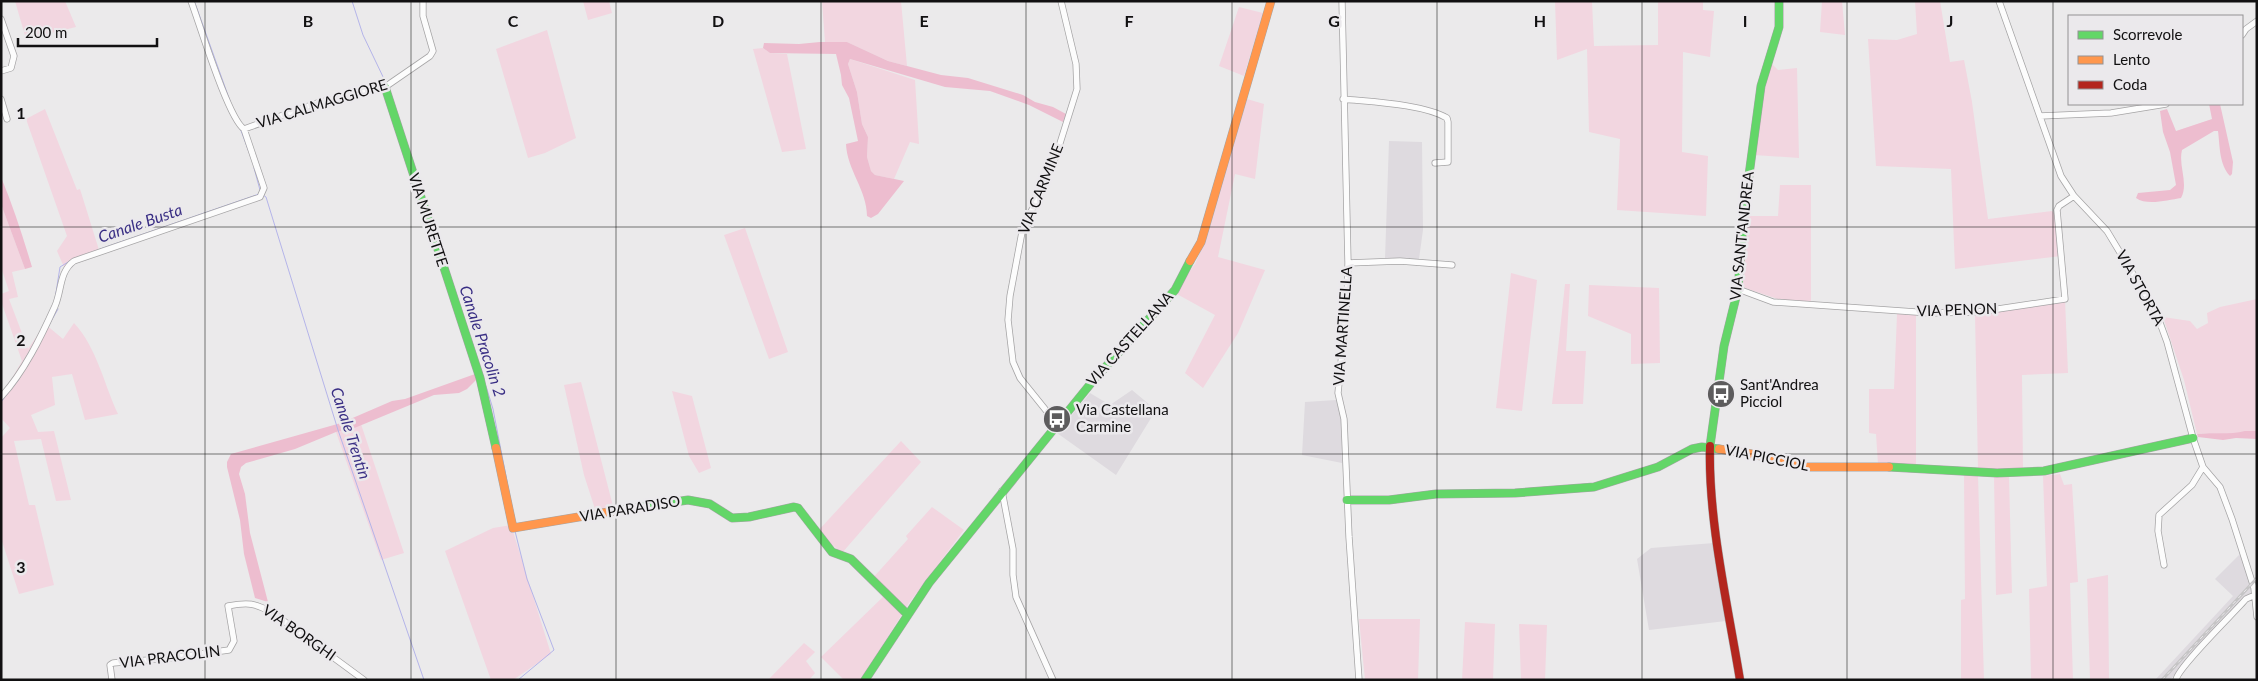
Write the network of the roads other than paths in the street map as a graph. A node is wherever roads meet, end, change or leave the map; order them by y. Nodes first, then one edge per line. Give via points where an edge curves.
1 (191, 1) edge
2 (423, 1) edge
3 (1060, 1) edge
4 (1271, 1) edge
5 (1342, 1) edge
6 (1779, 1) edge
7 (1998, 1) edge
8 (1, 19) edge
9 (2257, 22) edge
10 (2243, 34) edge
11 (1, 71) edge
12 (385, 87) junction
13 (1, 99) edge
14 (1344, 99) junction
15 (2160, 105) edge
16 (2040, 116) junction
17 (7, 119) dead end
18 (244, 129) junction
19 (1435, 163) dead end
20 (2074, 196) junction
21 (1348, 263) junction
22 (1452, 265) dead end
23 (1738, 289) junction
24 (1, 397) edge
25 (1057, 424) junction
26 (2192, 438) junction
27 (1710, 447) junction
28 (2203, 467) junction
29 (1001, 491) junction
30 (1347, 500) junction
31 (513, 528) joint
32 (2164, 565) dead end
33 (2256, 593) edge
34 (228, 606) joint
35 (907, 614) junction
36 (2257, 617) edge
37 (112, 680) edge
38 (364, 680) edge
39 (865, 680) edge
40 (1053, 680) edge
41 (1359, 680) edge
42 (1740, 680) edge
43 (2176, 680) edge

1 - 18 street via 230,108
2 - 12 street, VIA CALMAGGIORE via 423,16 433,51
3 - 25 street, VIA CARMINE via 1076,64 1077,89 1056,156 1022,232 1008,320 1014,362 1020,378
4 - 25 street, VIA CASTELLANA via 1201,242 1190,266 1175,290
5 - 14 street, VIA MARTINELLA
6 - 23 street, VIA SANT'ANDREA via 1779,27 1761,86 1757,114
7 - 16 street, VIA STORTA
8 - 11 street via 14,60 11,68
9 - 10 street
12 - 18 street, VIA CALMAGGIORE via 317,103
12 - 31 street, VIA MURETTE via 480,378
13 - 17 street
14 - 19 street via 1428,111 1446,118 1448,162
14 - 21 street, VIA MARTINELLA
15 - 16 street via 2112,113
16 - 20 street, VIA STORTA via 2061,176
18 - 24 street, VIA CALMAGGIORE via 264,188 262,194 74,261 66,267 48,320 15,379
20 - 23 street, VIA PENON via 2057,210 2065,299 1978,312 1930,313 1773,302
20 - 26 street, VIA STORTA via 2107,231 2156,312
21 - 22 street via 1400,261
21 - 30 street, VIA MARTINELLA via 1338,394 1344,420
23 - 27 street, VIA SANT'ANDREA via 1724,346
25 - 29 street, VIA CASTELLANA
26 - 27 street, VIA PICCIOL via 2044,471 1997,473 1917,467 1805,467
26 - 28 street, VIA STORTA
27 - 30 street, VIA PICCIOL via 1692,449 1658,467 1594,488
27 - 42 street, VIA SANT'ANDREA via 1717,534
28 - 32 street via 2192,485 2159,515 2158,531
28 - 33 street, VIA STORTA via 2220,487
29 - 35 street, VIA CASTELLANA
29 - 40 street via 1013,549 1016,597
30 - 41 street, VIA MARTINELLA
31 - 35 street, VIA PARADISO via 674,501 710,504 732,518 794,507 832,552 851,559
33 - 36 street, VIA STORTA
33 - 43 street via 2246,599 2180,670
34 - 37 street, VIA PRACOLIN via 234,642 229,650 113,662 110,666
34 - 38 street, VIA BORGHI via 258,604
35 - 39 street, VIA CASTELLANA

